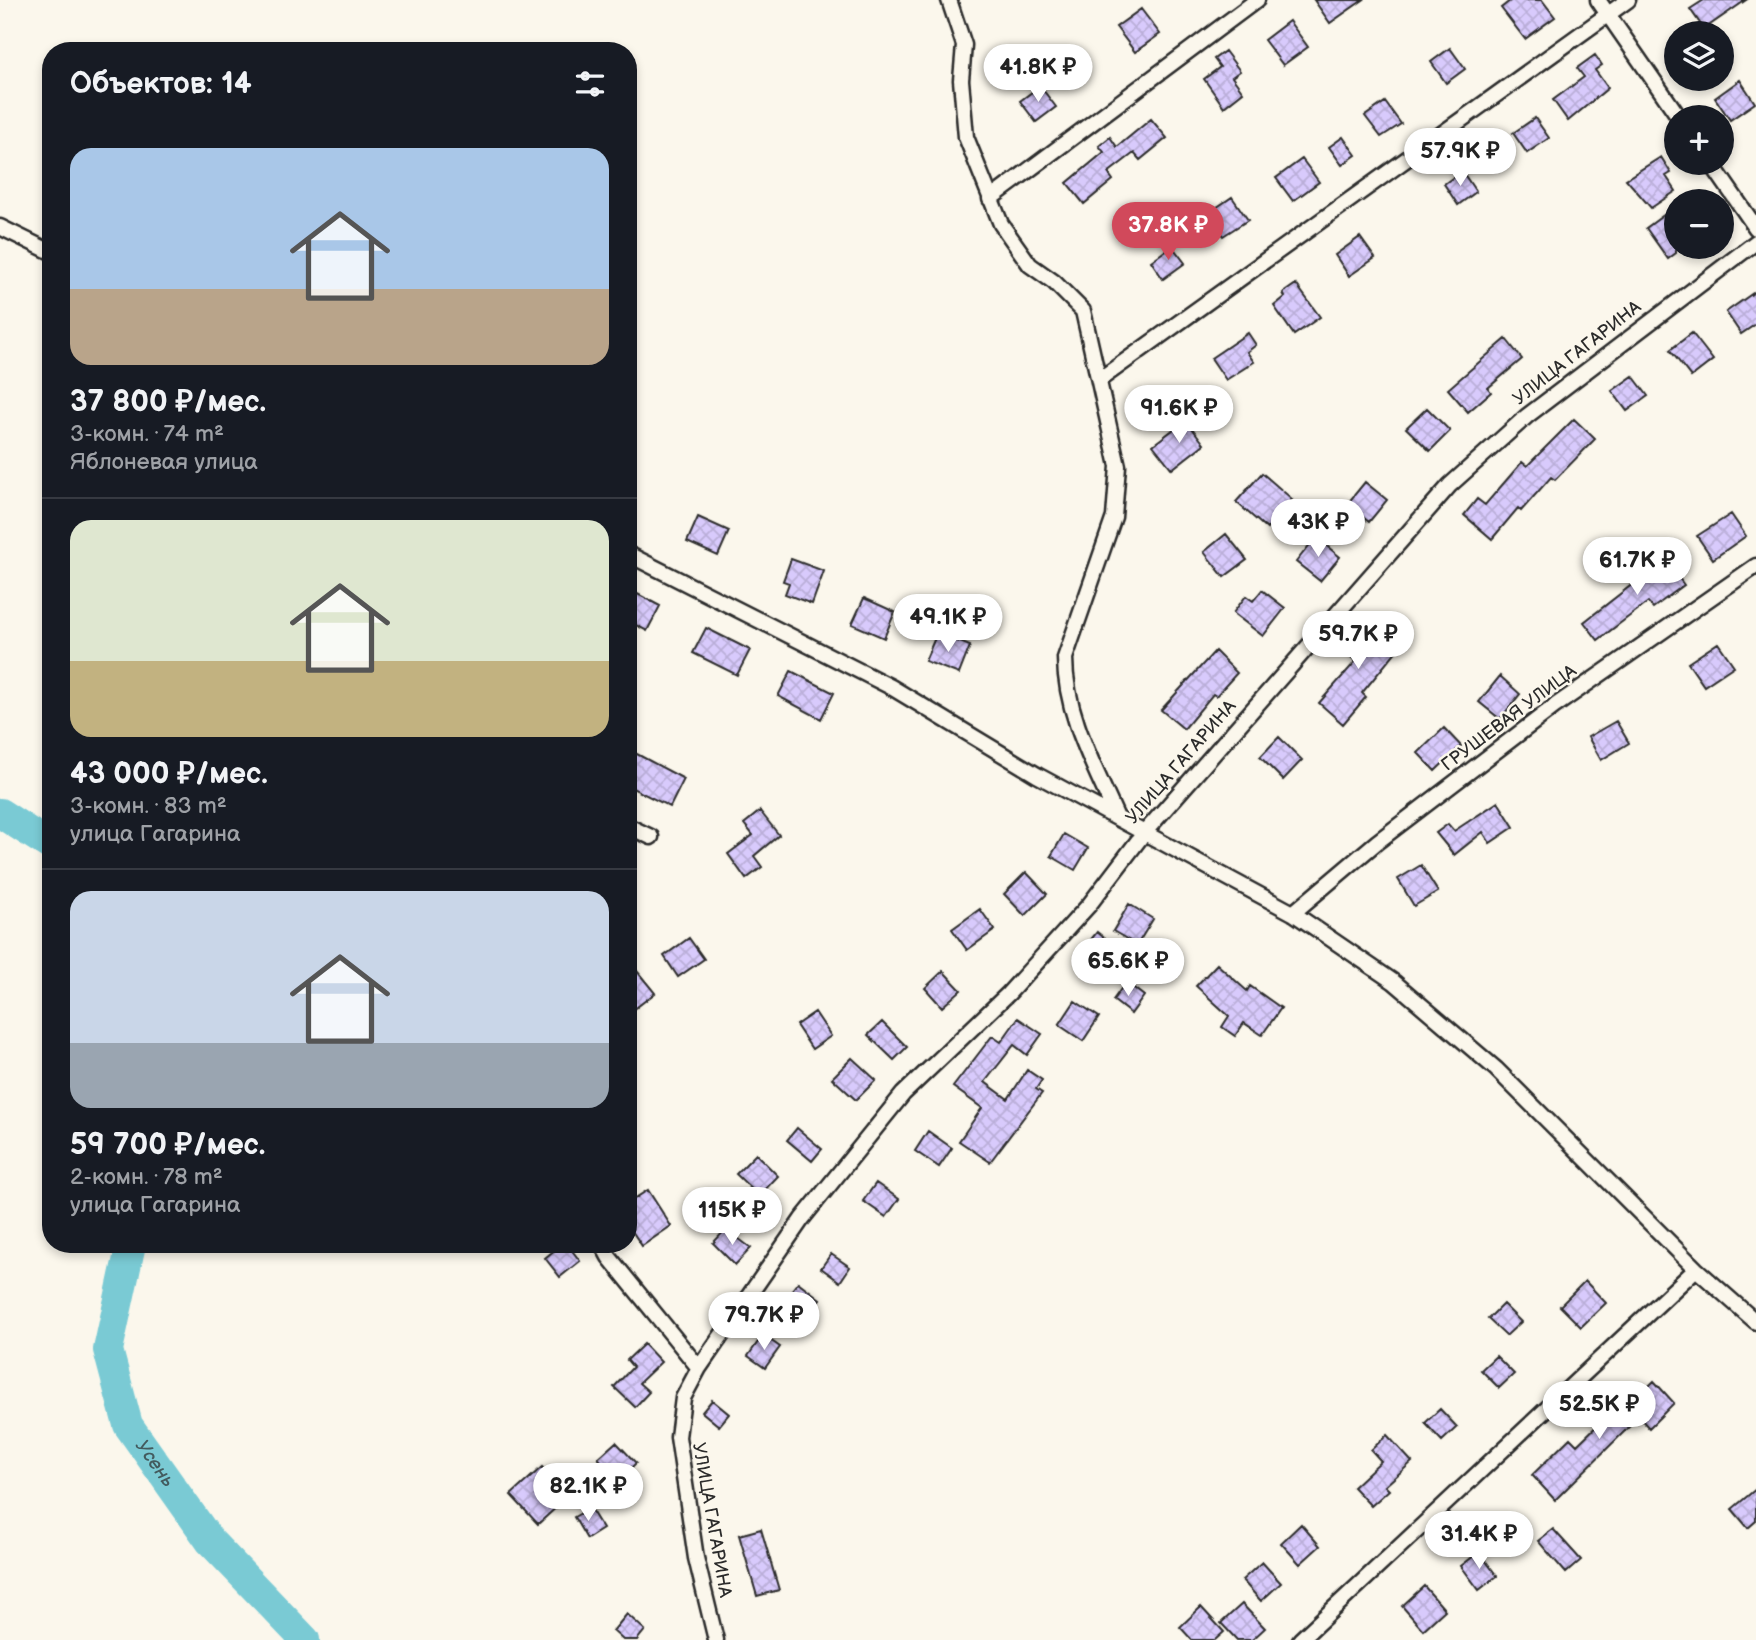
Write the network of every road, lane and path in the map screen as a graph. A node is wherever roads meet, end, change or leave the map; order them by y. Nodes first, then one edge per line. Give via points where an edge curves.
1 (949, 0) edge
2 (1257, 0) edge
3 (1598, 0) edge
4 (1628, 0) edge
5 (1608, 15) junction
6 (1671, 105) edge
7 (1719, 175) edge
8 (990, 199) junction
9 (0, 227) edge
10 (1756, 228) edge
11 (1756, 242) edge
12 (42, 248) edge
13 (1099, 380) junction
14 (637, 559) edge
15 (1756, 566) edge
16 (1117, 818) junction
17 (637, 830) edge
18 (1143, 833) junction
19 (651, 837) dead end
20 (1293, 913) junction
21 (607, 1253) edge
22 (1696, 1269) junction
23 (1756, 1322) edge
24 (699, 1368) junction
25 (716, 1640) edge
26 (1300, 1640) edge

1 - 8 street via 964,45 961,80 966,137
2 - 8 street
3 - 5 street
4 - 5 street
5 - 6 street
5 - 13 street
7 - 10 street
8 - 13 street via 1001,224 1030,265 1083,311
9 - 12 street
11 - 18 street, УЛИЦА ГАГАРИНА via 1527,416 1450,485
13 - 16 street via 1118,466 1114,517 1065,658 1065,680 1074,719
14 - 16 street via 891,687
15 - 20 street, ГРУШЕВАЯ УЛИЦА via 1545,714 1377,842
16 - 18 street
17 - 19 street
18 - 20 street
18 - 24 street, УЛИЦА ГАГАРИНА via 1089,905 1008,994 903,1094 802,1219
20 - 22 street via 1394,982 1496,1069
21 - 24 street
22 - 23 street
22 - 26 street
24 - 25 street, УЛИЦА ГАГАРИНА via 683,1398 678,1437 696,1558

